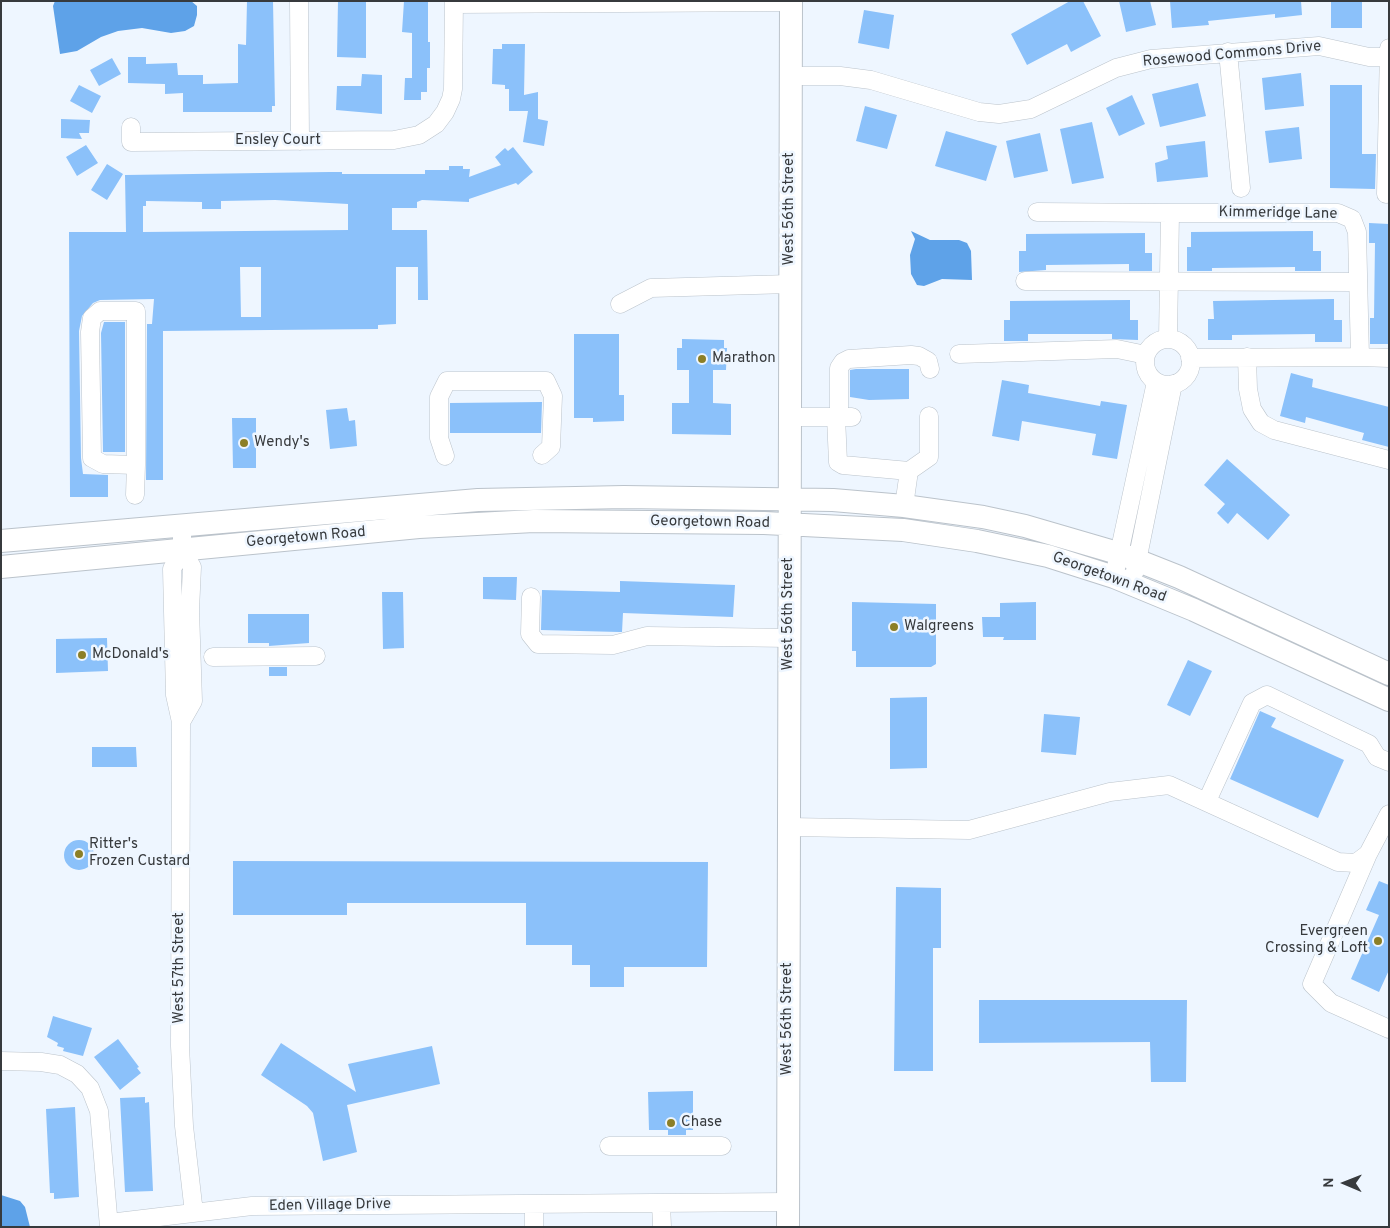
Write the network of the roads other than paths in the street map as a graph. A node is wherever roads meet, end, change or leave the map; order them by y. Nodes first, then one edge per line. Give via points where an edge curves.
1 (299, 1) edge
2 (791, 2) edge
3 (454, 3) edge
4 (1389, 48) edge
5 (1228, 52) junction
6 (1389, 57) edge
7 (790, 76) junction
8 (131, 127) dead end
9 (300, 141) junction
10 (1241, 188) dead end
11 (1386, 194) dead end
12 (1037, 212) dead end
13 (1170, 212) junction
14 (1025, 281) dead end
15 (1169, 282) junction
16 (1358, 282) junction
17 (790, 284) junction
18 (620, 304) dead end
19 (1168, 339) junction
20 (959, 354) dead end
21 (1146, 355) junction
22 (1247, 357) junction
23 (1360, 357) junction
24 (1190, 358) junction
25 (1389, 358) edge
26 (930, 369) dead end
27 (1164, 383) junction
28 (929, 416) dead end
29 (790, 417) junction
30 (842, 417) junction
31 (542, 455) dead end
32 (445, 456) dead end
33 (1389, 460) edge
34 (136, 465) junction
35 (910, 472) junction
36 (135, 495) dead end
37 (790, 499) junction
38 (904, 506) junction
39 (790, 524) junction
40 (182, 526) junction
41 (1, 541) edge
42 (182, 549) junction
43 (1130, 557) junction
44 (1, 567) edge
45 (1123, 580) junction
46 (531, 597) dead end
47 (790, 638) junction
48 (316, 656) dead end
49 (213, 657) dead end
50 (1389, 674) edge
51 (1389, 700) edge
52 (1389, 762) edge
53 (1207, 801) junction
54 (1389, 814) edge
55 (789, 827) junction
56 (1368, 854) junction
57 (1389, 1029) edge
58 (1, 1061) edge
59 (609, 1146) dead end
60 (722, 1146) dead end
61 (788, 1202) junction
62 (661, 1203) junction
63 (534, 1204) junction
64 (194, 1213) junction
65 (109, 1225) edge
66 (534, 1227) edge
67 (662, 1227) edge
68 (788, 1227) edge

1 - 9 street
2 - 3 street
2 - 7 main road, West 56th Street
3 - 9 street, Ensley Court via 454,89 445,112 436,124 419,135 401,140
4 - 6 street
5 - 6 street, Rosewood Commons Drive via 1319,46
5 - 7 street, Rosewood Commons Drive via 1130,64 1097,76 1031,109 1005,114 979,112 861,79
5 - 10 street
6 - 11 street
7 - 17 main road, West 56th Street
8 - 9 street, Ensley Court via 130,142
12 - 13 street, Kimmeridge Lane
13 - 15 street
13 - 16 street, Kimmeridge Lane via 1338,213 1352,219 1357,232
14 - 15 street
15 - 16 street
15 - 19 street
16 - 23 street, Kimmeridge Lane
17 - 18 street via 651,288
17 - 29 main road, West 56th Street
19 - 21 street via 1154,343
19 - 24 street via 1182,344
20 - 21 street via 1117,349
21 - 27 street via 1146,370
22 - 23 street
22 - 24 street
22 - 33 street via 1248,389 1252,409 1260,423 1274,430
23 - 25 street
24 - 27 street via 1185,377
26 - 30 street via 928,361 911,355 843,362 840,368
27 - 43 street
28 - 35 street via 929,457
29 - 30 street
29 - 37 main road, West 56th Street
30 - 35 street via 838,462
31 - 32 street via 551,446 552,396 546,381 448,381 439,397 439,438
34 - 34 street via 136,311 100,311 92,318 90,332 92,458 103,464
34 - 36 street
35 - 38 street
37 - 38 main road, Georgetown Road
37 - 39 main road, West 56th Street
37 - 40 main road, Georgetown Road via 574,497 478,500
38 - 43 main road, Georgetown Road via 983,516 1074,538
39 - 42 main road, Georgetown Road via 534,522 419,527
39 - 45 main road, Georgetown Road via 952,537 1048,556
39 - 47 main road, West 56th Street
40 - 41 main road, Georgetown Road
40 - 42 street, West 57th Street
42 - 44 main road, Georgetown Road
42 - 64 street, West 57th Street via 192,566 193,701 181,722 180,1072
43 - 45 street
43 - 50 main road, Georgetown Road
45 - 51 main road, Georgetown Road
46 - 47 street via 530,634 538,644 613,645 647,636
47 - 55 main road, West 56th Street
48 - 49 street
52 - 53 street via 1377,757 1369,744 1267,695 1252,703
53 - 55 street via 1169,785 1149,786 1110,792 969,830
53 - 56 street via 1338,862 1356,863
54 - 56 street
55 - 61 main road, West 56th Street
56 - 57 street via 1312,984 1331,1003
58 - 65 street, Eden Village Drive via 60,1065 76,1074 90,1088 100,1112
59 - 60 street
61 - 62 street, Eden Village Drive
61 - 68 main road, West 56th Street
62 - 63 street, Eden Village Drive
62 - 67 street
63 - 64 street, Eden Village Drive via 252,1206
63 - 66 street
64 - 65 street, Eden Village Drive

